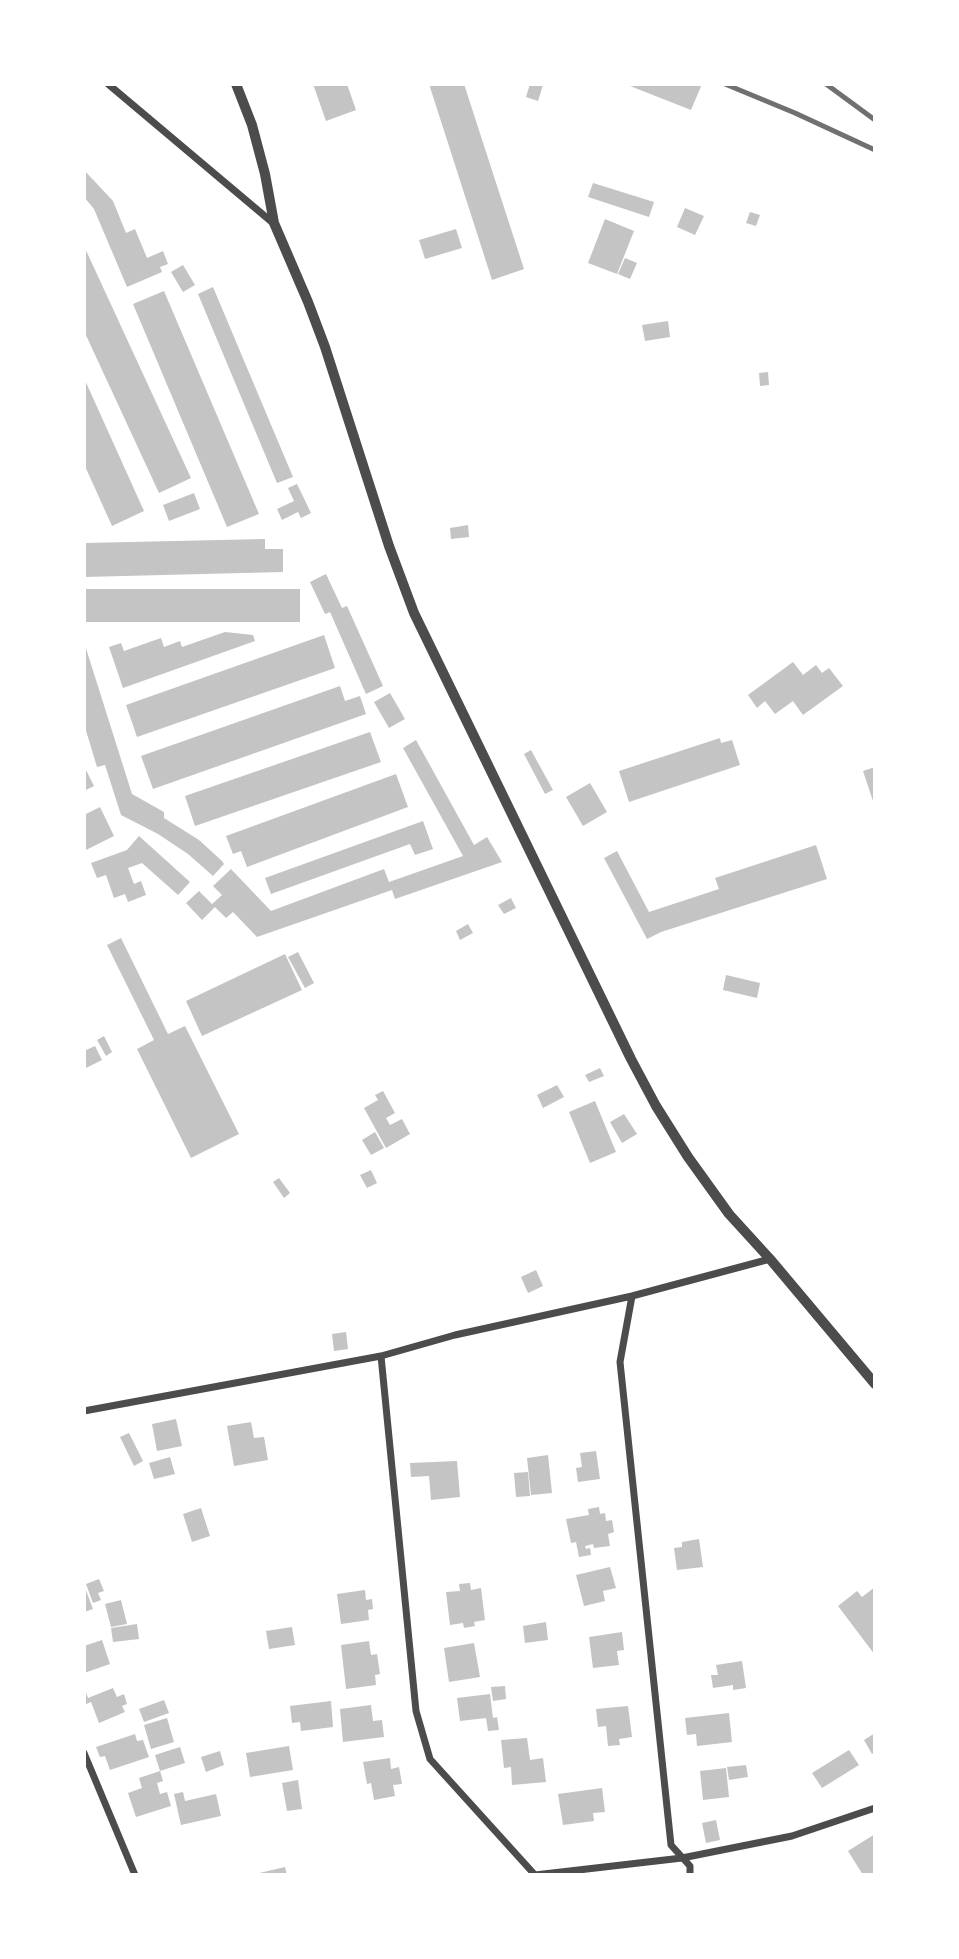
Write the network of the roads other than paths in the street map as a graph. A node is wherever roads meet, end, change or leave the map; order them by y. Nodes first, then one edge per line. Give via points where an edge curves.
1 (107, 84) edge
2 (236, 84) edge
3 (274, 223) junction
4 (770, 1259) junction
5 (632, 1296) junction
6 (381, 1356) junction
7 (875, 1384) edge
8 (84, 1412) edge
9 (84, 1753) edge
10 (875, 1808) edge
11 (682, 1858) junction
12 (135, 1875) edge
13 (691, 1875) edge

1 - 3 street
2 - 3 street via 252,124
3 - 4 street via 308,302 389,546 440,669 656,1106 729,1214
4 - 5 street
4 - 7 street
5 - 6 street
5 - 11 street via 620,1362 671,1845
6 - 8 street
6 - 11 street via 416,1711 430,1759 535,1875
9 - 12 street
10 - 11 street via 792,1836
11 - 13 street

